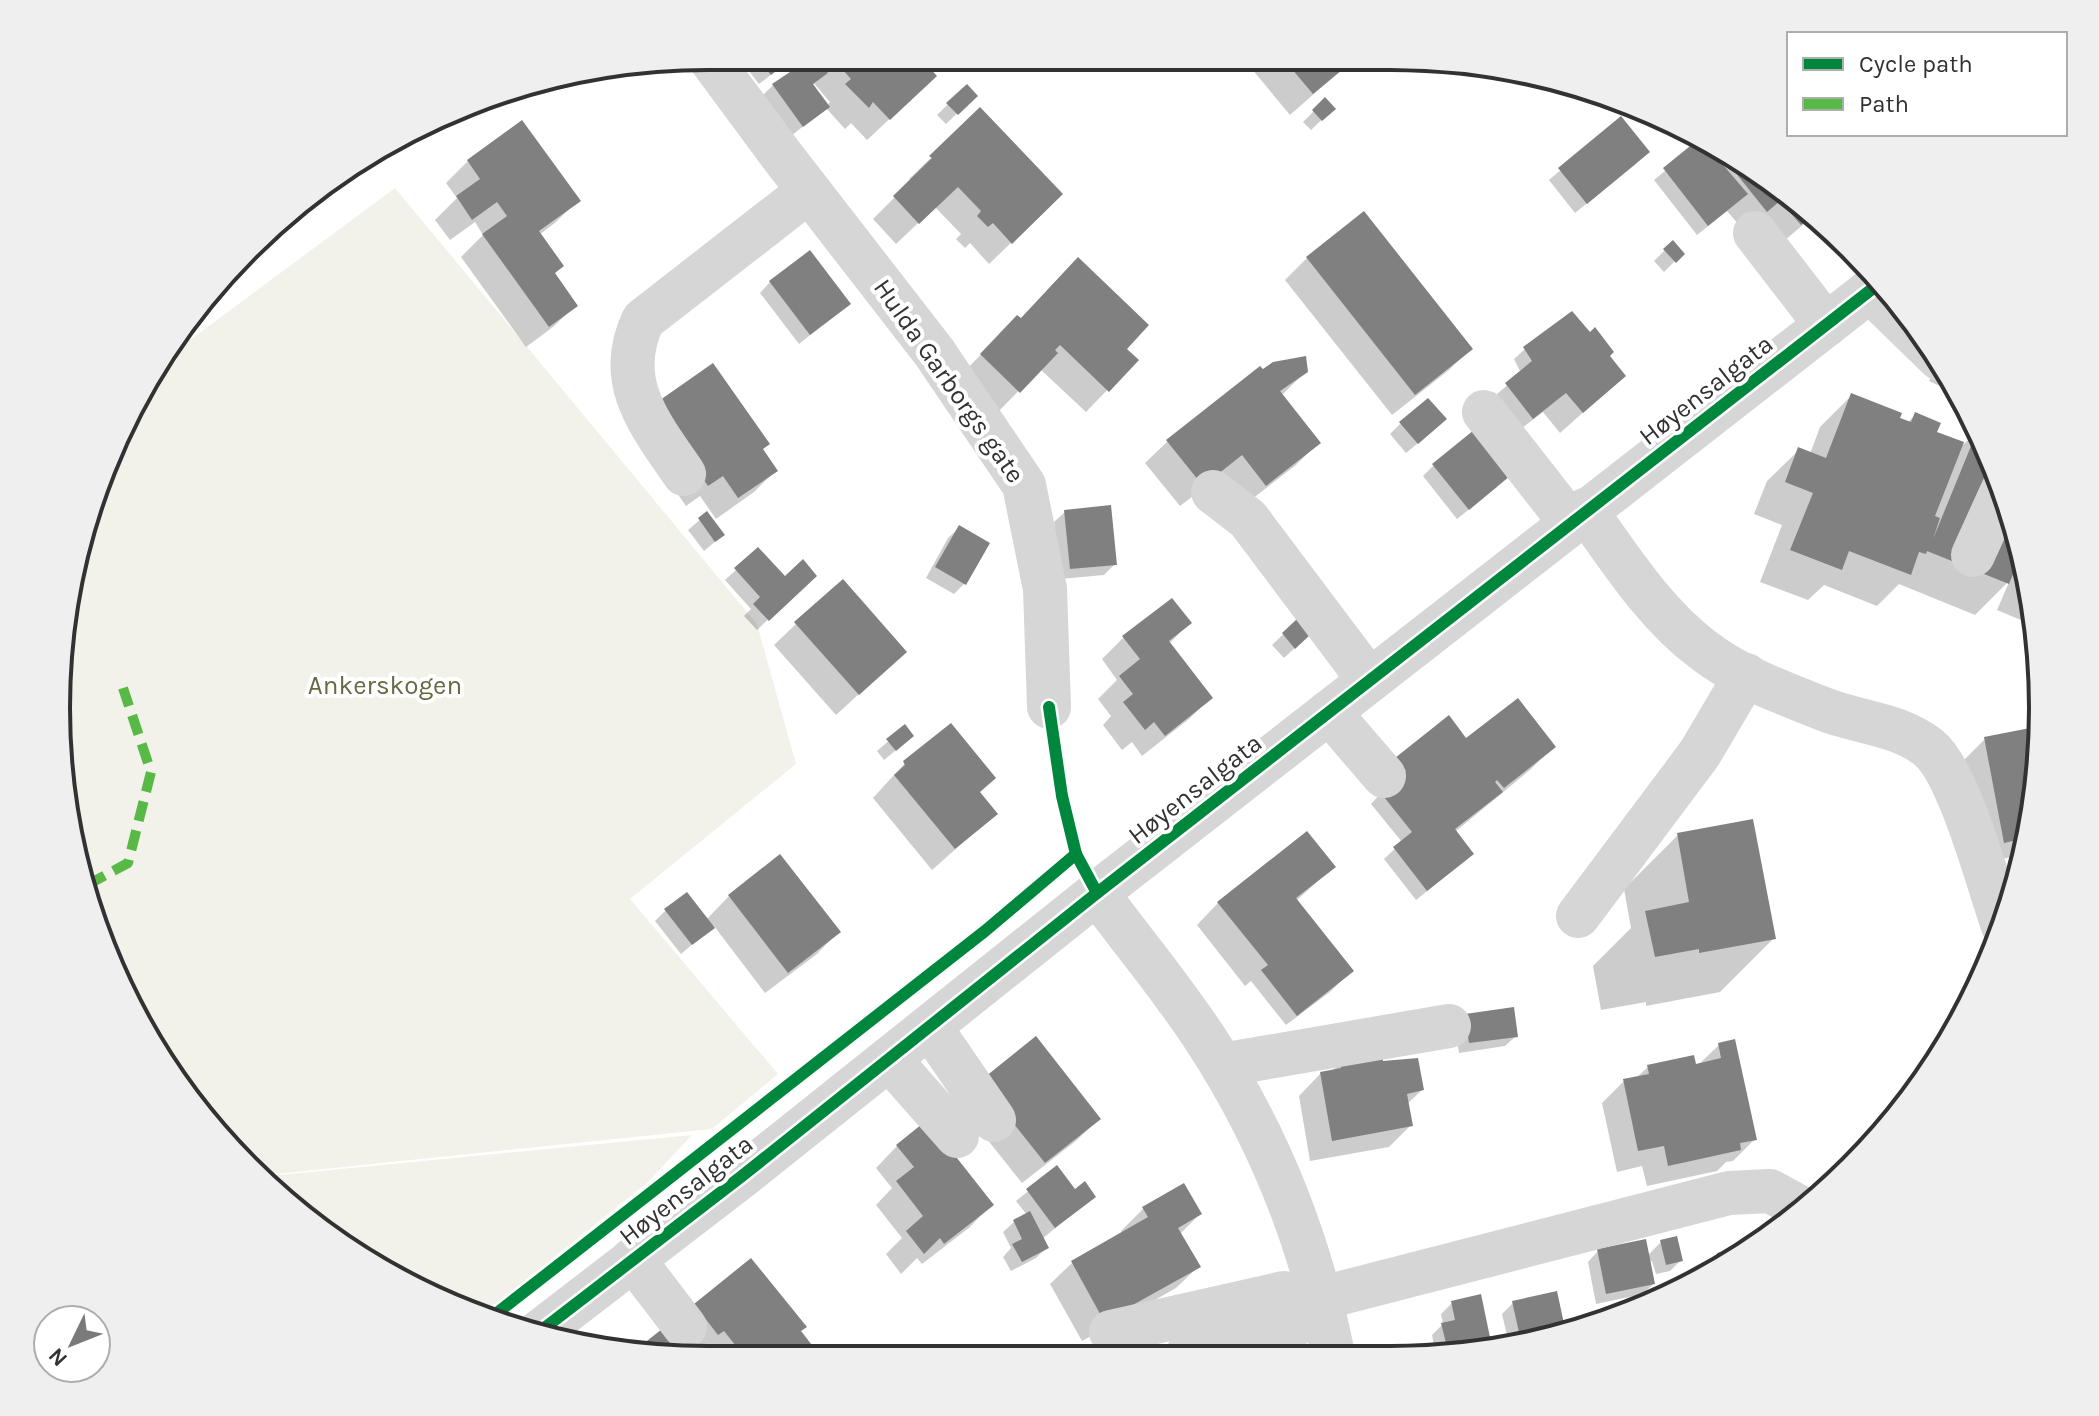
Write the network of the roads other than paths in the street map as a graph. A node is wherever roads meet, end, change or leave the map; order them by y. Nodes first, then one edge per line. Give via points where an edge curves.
1 (718, 70) edge
2 (809, 191) junction
3 (1755, 233) dead end
4 (1872, 288) edge
5 (1826, 325) junction
6 (1484, 412) dead end
7 (684, 474) dead end
8 (1213, 492) dead end
9 (1996, 505) edge
10 (1578, 516) junction
11 (1973, 555) dead end
12 (1746, 675) junction
13 (1369, 680) junction
14 (1049, 707) dead end
15 (1329, 712) junction
16 (1384, 776) dead end
17 (1097, 893) junction
18 (1997, 908) edge
19 (1578, 916) dead end
20 (1449, 1026) dead end
21 (930, 1027) junction
22 (889, 1059) junction
23 (1222, 1065) junction
24 (1793, 1203) edge
25 (633, 1259) junction
26 (1322, 1298) junction
27 (548, 1325) edge
28 (685, 1327) dead end
29 (1111, 1332) dead end
30 (1208, 1346) edge
31 (1331, 1346) edge

1 - 2 street, Hulda Garborgs gate
2 - 7 street via 643,320 634,338 635,395
2 - 14 street, Hulda Garborgs gate via 934,352 1024,485 1045,589
3 - 5 street
4 - 5 street, Høyensalgata
5 - 10 street, Høyensalgata
6 - 10 street
8 - 13 street via 1248,519
9 - 11 street
10 - 12 street via 1701,649
10 - 13 street, Høyensalgata
12 - 18 street via 1828,711 1888,727 1930,749 1953,781
12 - 19 street via 1700,753
13 - 15 street, Høyensalgata
15 - 16 street
15 - 17 street, Høyensalgata
17 - 21 street, Høyensalgata
17 - 23 street
20 - 23 street
21 - 22 street, Høyensalgata
21 - 22 street via 976,1128
22 - 25 street, Høyensalgata
23 - 26 street via 1275,1167
24 - 26 street via 1770,1191 1729,1193
25 - 27 street, Høyensalgata
25 - 28 street
26 - 29 street via 1284,1293
26 - 30 street via 1291,1328
26 - 31 street

